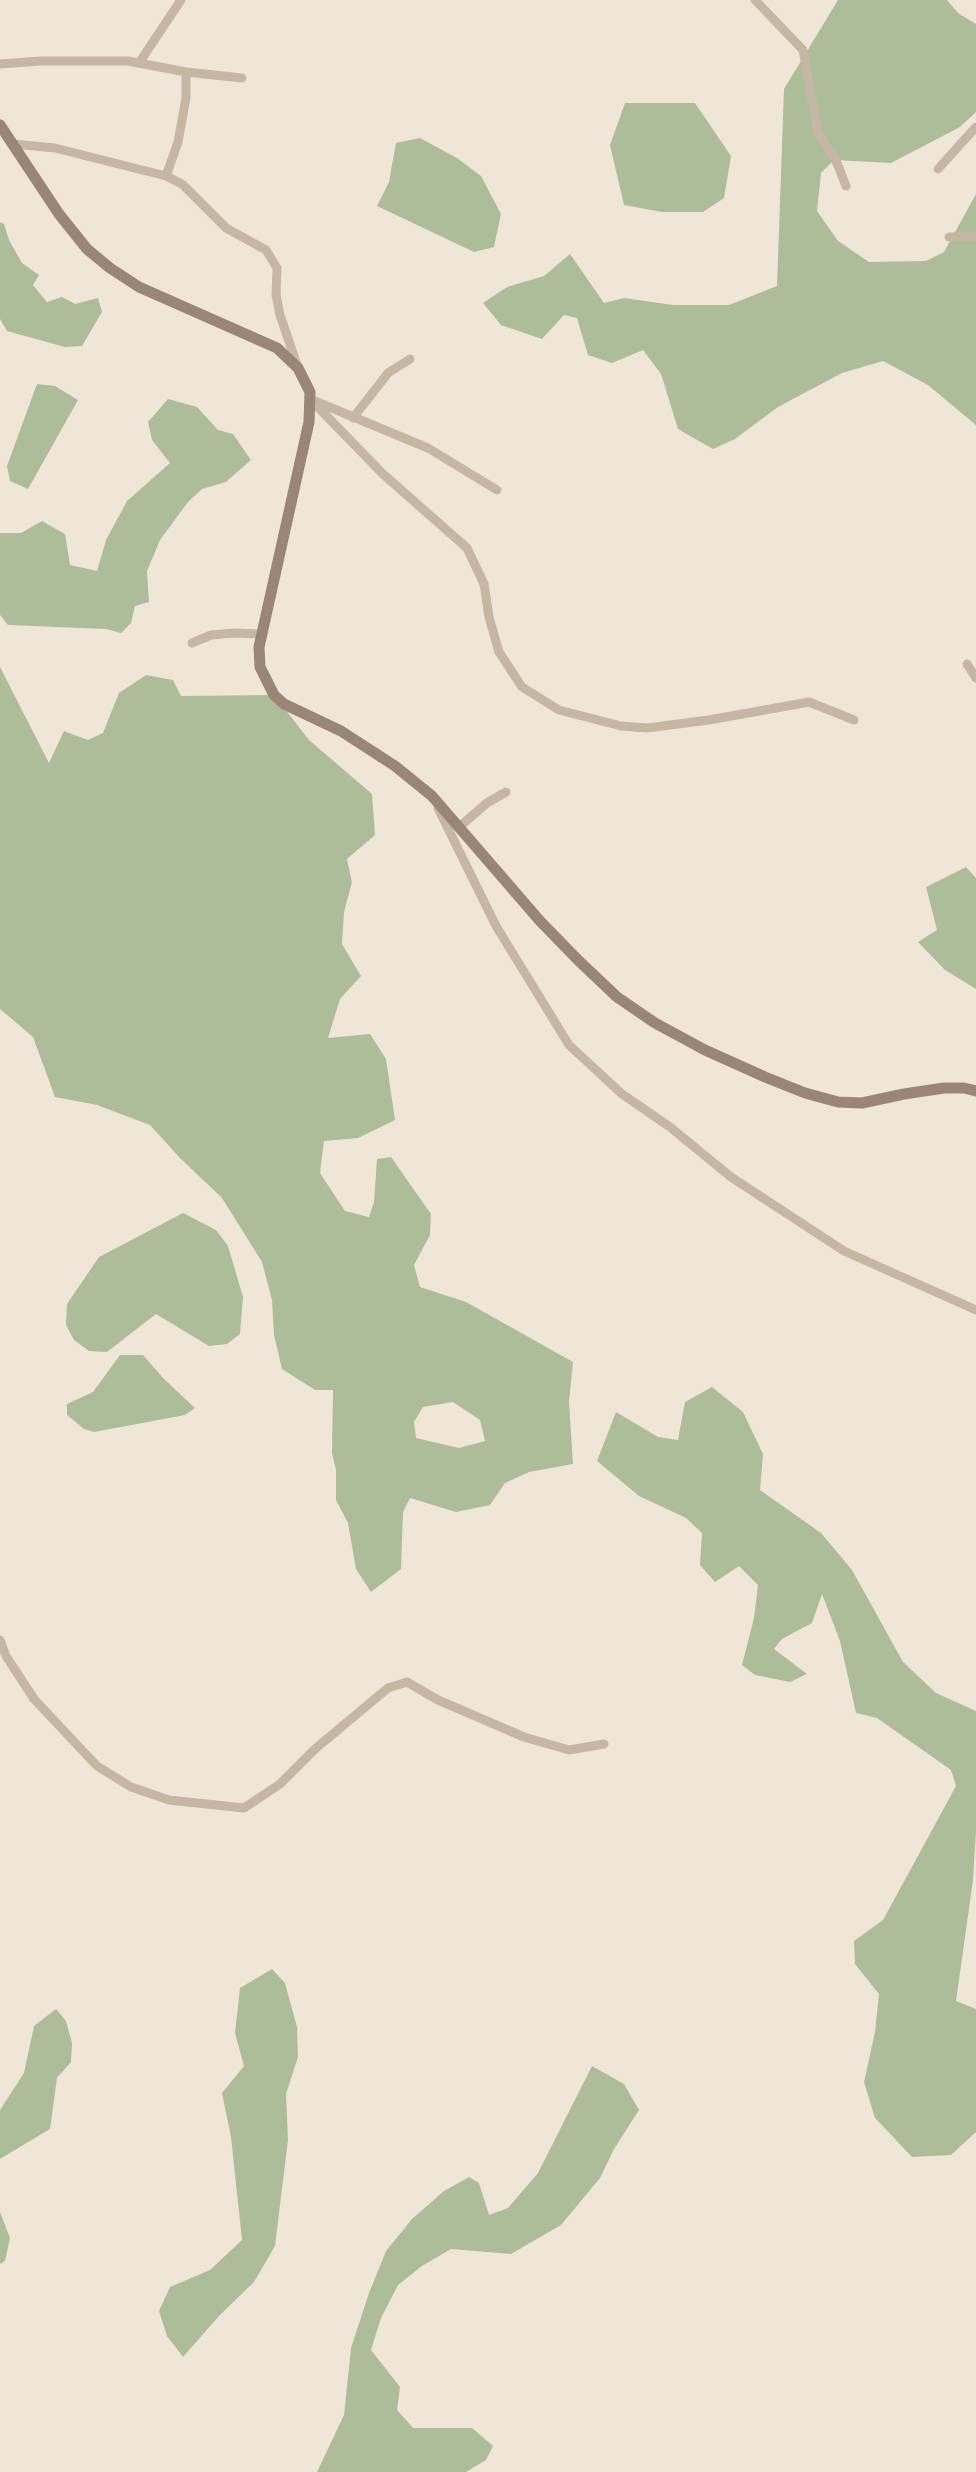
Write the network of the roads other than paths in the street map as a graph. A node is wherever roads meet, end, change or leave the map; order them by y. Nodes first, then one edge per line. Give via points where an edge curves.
1 (182, 0) edge
2 (756, 0) edge
3 (139, 63) junction
4 (0, 64) edge
5 (186, 72) junction
6 (242, 78) dead end
7 (0, 125) edge
8 (976, 127) edge
9 (13, 144) junction
10 (938, 169) dead end
11 (166, 176) junction
12 (846, 186) dead end
13 (976, 236) edge
14 (950, 237) dead end
15 (410, 359) dead end
16 (298, 368) junction
17 (310, 399) junction
18 (353, 418) junction
19 (497, 490) dead end
20 (261, 634) junction
21 (192, 643) dead end
22 (967, 664) dead end
23 (976, 678) edge
24 (854, 720) dead end
25 (506, 792) dead end
26 (432, 796) junction
27 (459, 827) junction
28 (976, 1091) edge
29 (976, 1310) edge
30 (0, 1640) edge
31 (604, 1744) dead end

1 - 3 street
2 - 12 street via 803,50 818,133
3 - 4 street via 41,61
3 - 5 street
5 - 6 street
5 - 11 street via 186,98 178,142
7 - 9 main road
8 - 10 street
9 - 11 street via 56,148
9 - 16 main road via 59,214 87,249 110,268 139,287 277,348
11 - 16 street via 182,184 226,228 266,250 277,268 276,295 280,315
13 - 14 street
15 - 18 street via 388,373
16 - 17 main road via 310,392
17 - 18 street
17 - 20 main road via 309,422
17 - 24 street via 383,474 467,548 484,584 499,652 522,687 559,710 621,726 647,728 809,702
18 - 19 street via 428,448
20 - 21 street via 211,635
20 - 26 main road via 260,667 274,695 284,704 341,731 395,766
22 - 23 street
25 - 27 street via 487,803
26 - 27 main road
26 - 29 street via 496,926 569,1045 622,1094 670,1127 732,1177 844,1251
27 - 28 main road via 540,921 617,997 655,1023 705,1050 805,1093 838,1102 862,1103 944,1088
30 - 31 street via 6,1656 34,1699 97,1766 131,1787 169,1800 244,1808 280,1784 315,1749 388,1688 407,1682 438,1700 524,1737 569,1750

